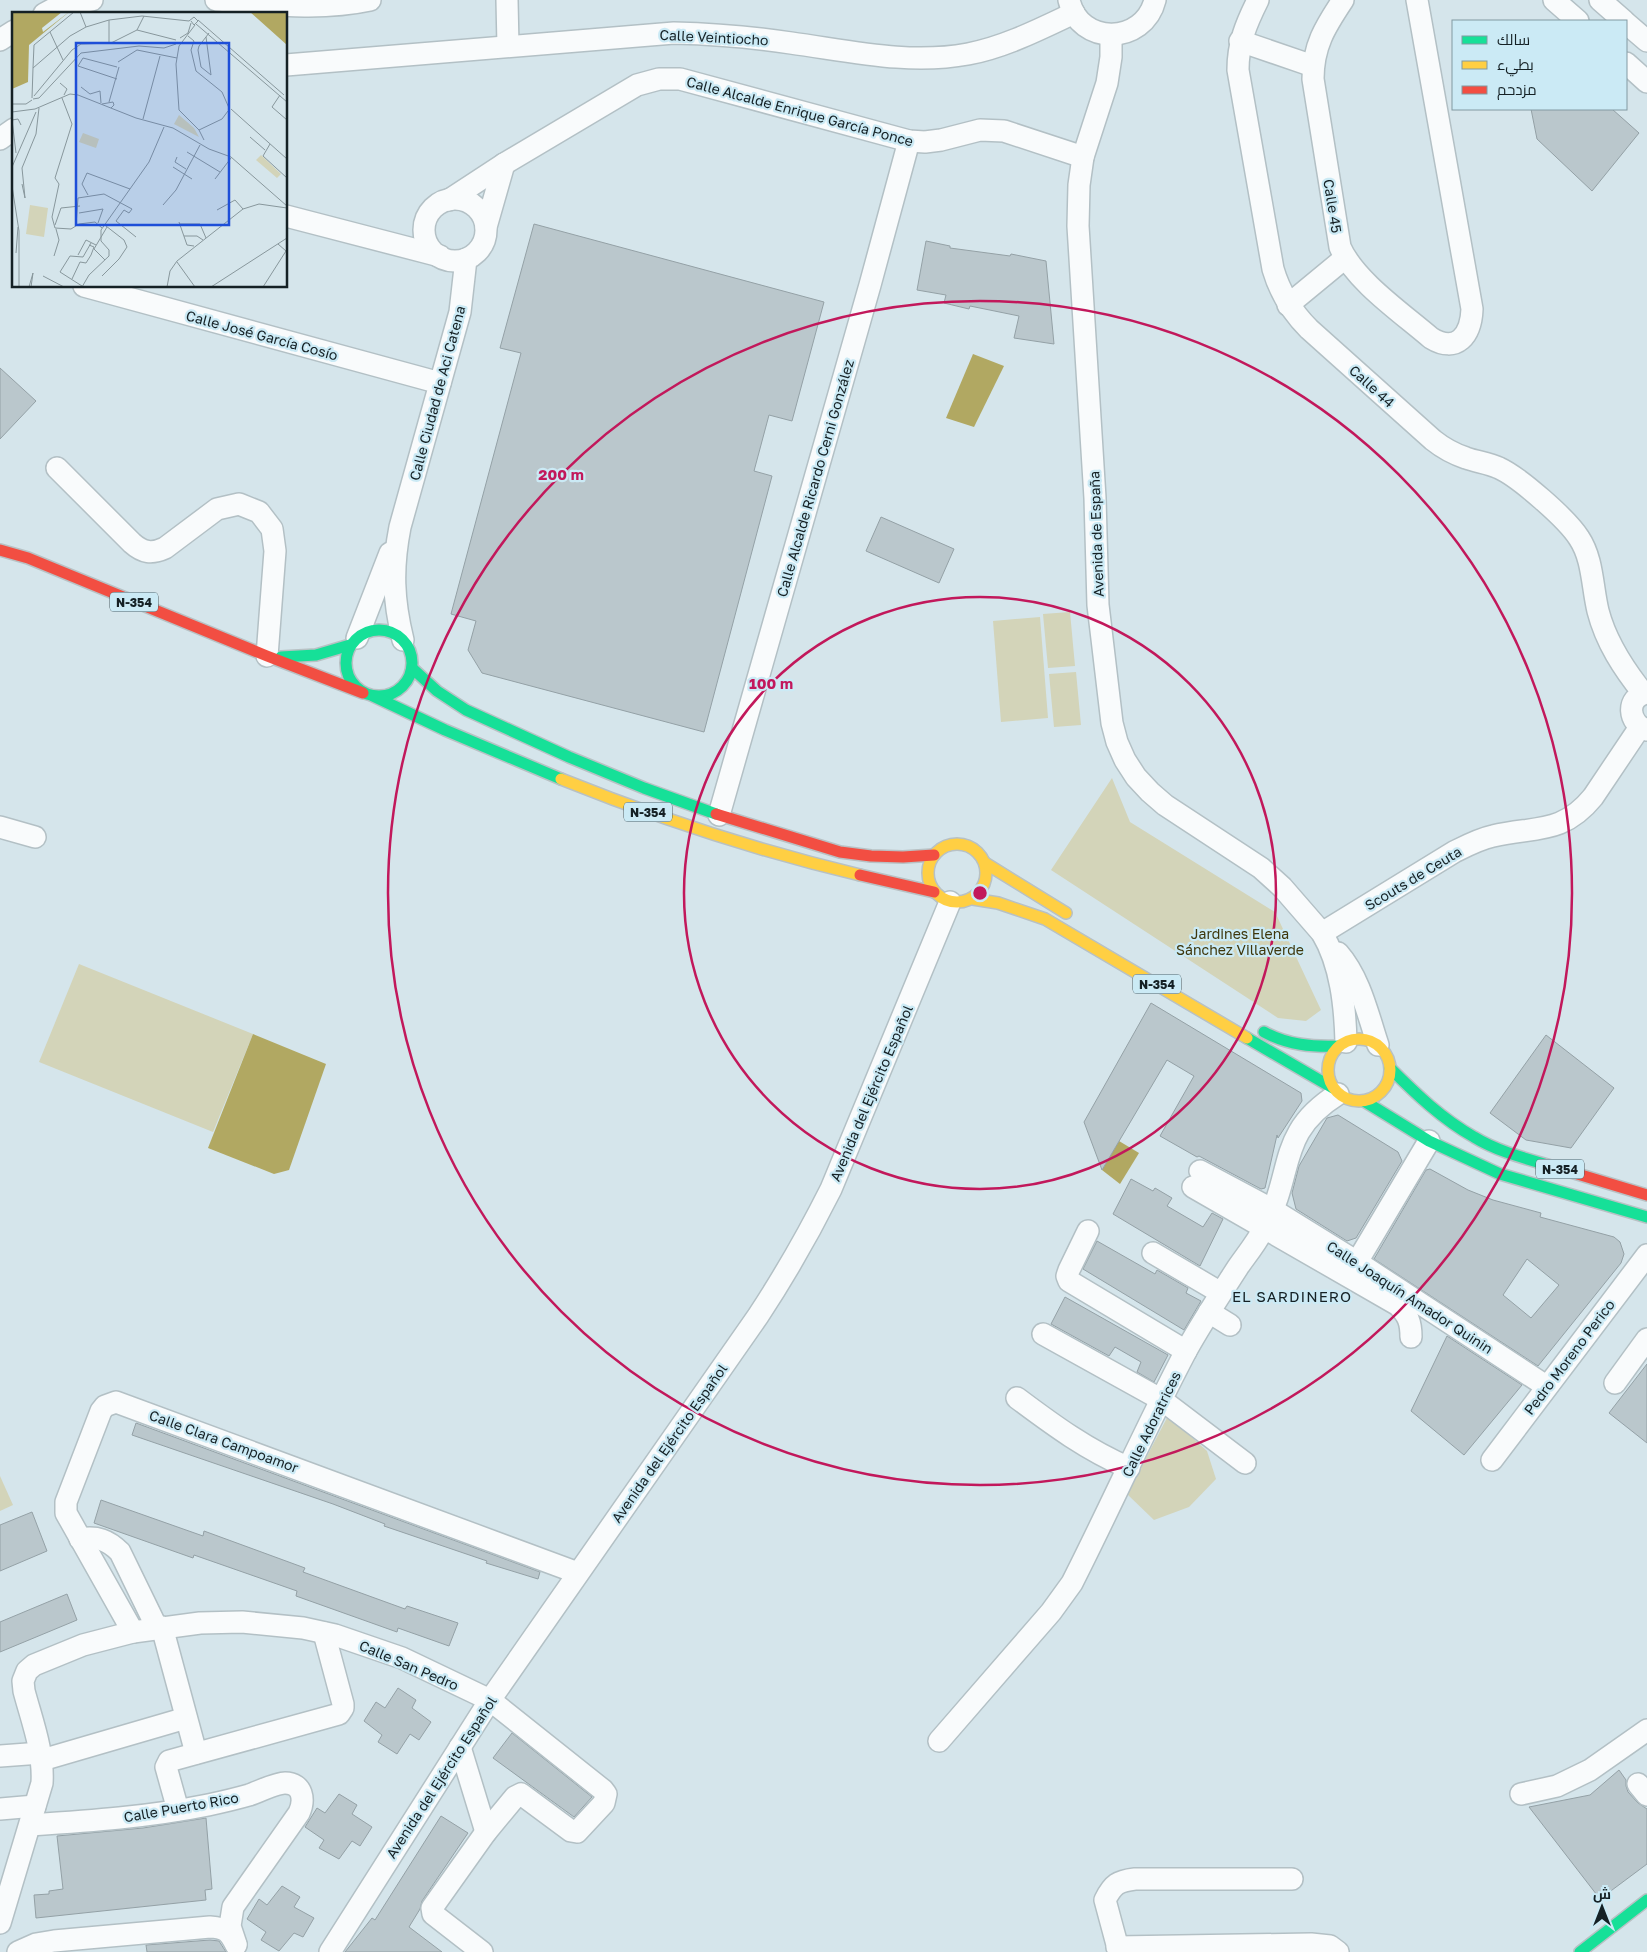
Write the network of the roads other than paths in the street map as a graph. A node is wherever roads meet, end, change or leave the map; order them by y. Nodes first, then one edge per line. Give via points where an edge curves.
1 (92, 0) edge
2 (216, 0) edge
3 (507, 0) edge
4 (1155, 0) edge
5 (1258, 0) edge
6 (1343, 0) edge
7 (1417, 0) edge
8 (1554, 0) edge
9 (1600, 0) edge
10 (358, 1) edge
11 (1072, 6) edge
12 (48, 12) edge
13 (1577, 20) edge
14 (1623, 20) edge
15 (1627, 24) edge
16 (12, 32) edge
17 (1111, 35) junction
18 (0, 40) edge
19 (1240, 41) junction
20 (1647, 41) edge
21 (508, 46) junction
22 (1627, 64) edge
23 (288, 65) edge
24 (1312, 66) junction
25 (1647, 82) edge
26 (12, 130) edge
27 (0, 139) edge
28 (909, 141) junction
29 (1083, 157) junction
30 (504, 164) junction
31 (449, 200) junction
32 (288, 217) edge
33 (486, 227) junction
34 (440, 256) junction
35 (1345, 258) junction
36 (466, 259) junction
37 (91, 288) edge
38 (1288, 305) junction
39 (440, 383) junction
40 (57, 468) dead end
41 (400, 527) junction
42 (0, 550) edge
43 (403, 640) junction
44 (354, 642) junction
45 (267, 656) junction
46 (412, 668) junction
47 (1645, 693) edge
48 (368, 694) junction
49 (1643, 729) edge
50 (719, 815) junction
51 (0, 827) edge
52 (35, 836) dead end
53 (934, 855) junction
54 (985, 863) junction
55 (942, 897) junction
56 (973, 899) junction
57 (1080, 922) dead end
58 (1325, 938) junction
59 (1253, 1025) dead end
60 (1343, 1044) junction
61 (1378, 1045) junction
62 (1390, 1068) junction
63 (1335, 1091) junction
64 (1364, 1101) junction
65 (1429, 1141) junction
66 (1196, 1179) dead end
67 (1647, 1195) edge
68 (1647, 1217) edge
69 (1269, 1219) junction
70 (1088, 1231) dead end
71 (1153, 1253) dead end
72 (1647, 1255) edge
73 (1357, 1262) junction
74 (1221, 1293) junction
75 (1209, 1312) junction
76 (1230, 1325) dead end
77 (1043, 1334) dead end
78 (1410, 1337) dead end
79 (1647, 1339) edge
80 (1186, 1351) junction
81 (1615, 1383) dead end
82 (1546, 1386) junction
83 (1018, 1398) dead end
84 (1162, 1400) junction
85 (1492, 1460) dead end
86 (1245, 1463) dead end
87 (1128, 1468) junction
88 (80, 1540) junction
89 (578, 1573) junction
90 (160, 1628) junction
91 (133, 1632) junction
92 (324, 1633) junction
93 (490, 1700) junction
94 (186, 1718) junction
95 (1647, 1730) edge
96 (939, 1741) dead end
97 (460, 1747) junction
98 (196, 1753) junction
99 (0, 1756) edge
100 (41, 1756) junction
101 (1521, 1794) dead end
102 (0, 1809) edge
103 (178, 1810) junction
104 (33, 1815) junction
105 (486, 1832) junction
106 (8, 1866) edge
107 (1292, 1879) dead end
108 (1647, 1900) edge
109 (0, 1923) edge
110 (237, 1948) edge
111 (1118, 1950) edge
112 (18, 1952) edge
113 (330, 1952) edge
114 (482, 1952) edge
115 (1338, 1952) edge
116 (1580, 1952) edge

1 - 12 street via 59,6
2 - 10 street via 318,7
3 - 21 street
4 - 17 street via 1146,19 1136,28
5 - 19 street, Calle 44
6 - 24 street, Calle 45 via 1318,41
7 - 35 street, Calle 45 via 1472,308 1468,330 1462,339 1451,344 1430,338 1360,277
8 - 13 street
9 - 14 street
11 - 17 street via 1083,24 1096,32
11 - 21 street, Calle Veintiocho via 1011,42 969,54 943,57 893,56 735,36 674,33
15 - 20 street
16 - 18 street
17 - 29 street, Avenida de España via 1107,83
19 - 24 street
19 - 38 street, Calle 44 via 1238,70 1241,94 1273,269
21 - 23 street, Calle Veintiocho
22 - 25 street
24 - 35 street, Calle 45 via 1338,235
26 - 27 street
28 - 29 street, Calle Alcalde Enrique García Ponce via 941,140 980,130 1004,131
28 - 30 street, Calle Alcalde Enrique García Ponce via 680,79 659,79 638,85
28 - 50 street, Calle Alcalde Ricardo Cerni González
29 - 58 street, Avenida de España via 1078,226 1098,605 1117,742 1136,777 1150,792 1261,868 1282,887
30 - 31 street, Calle Alcalde Enrique García Ponce
30 - 33 street
31 - 33 street via 459,199 478,208
31 - 34 street via 431,210 424,230 432,250
32 - 34 street
33 - 36 street via 481,246
34 - 36 street via 457,261
35 - 38 street
36 - 39 street, Calle Ciudad de Aci Catena via 460,312
37 - 39 street, Calle José García Cosío
38 - 47 street, Calle 44 via 1309,329 1433,440 1455,454 1508,473 1572,528 1586,551 1597,610 1606,636 1619,661
39 - 41 street, Calle Ciudad de Aci Catena
40 - 45 street via 132,543 148,552 165,548 217,509 238,504 259,512 272,529 275,551
41 - 43 street, Calle Ciudad de Aci Catena via 393,584
41 - 44 street, Calle Ciudad de Aci Catena
42 - 45 main road, N-354 via 28,558
43 - 44 main road, N-354 via 395,634 375,630 365,632
43 - 46 main road via 409,648
44 - 45 main road, N-354 via 309,657
44 - 48 main road, N-354 via 346,655 345,667 354,686
45 - 48 main road, N-354
46 - 48 main road via 409,678 394,693 384,696
46 - 50 main road, N-354 via 466,710 569,757
47 - 49 street via 1634,701 1631,712 1635,723
48 - 55 main road, N-354 via 447,732 642,811 723,838
49 - 58 street, Scouts de Ceuta via 1586,805 1569,820 1472,843
50 - 53 main road, N-354 via 840,852 871,856
51 - 52 street
53 - 54 main road, N-354 via 941,849 958,844 974,849
53 - 55 main road via 929,864 929,883
54 - 56 main road via 985,883
54 - 57 main road, N-354
55 - 56 main road, N-354 via 958,903
55 - 89 street, Avenida del Ejército Español via 834,1180 809,1233 758,1316
56 - 63 main road, N-354 via 998,903 1045,919
58 - 60 street, Avenida de España via 1341,991
58 - 61 street, Avenida de España via 1351,972
59 - 60 main road via 1292,1044 1315,1048
60 - 61 main road via 1363,1039
60 - 63 main road via 1329,1061 1328,1079
61 - 62 main road, N-354
62 - 64 main road via 1387,1084 1381,1093
62 - 67 main road, N-354 via 1444,1118 1475,1138 1508,1153
63 - 64 main road, N-354 via 1346,1099
63 - 69 street, Calle Adoratrices via 1296,1135
64 - 65 main road, N-354
65 - 68 main road, N-354 via 1500,1174
65 - 73 street
66 - 69 street
69 - 73 street, Calle Joaquín Amador Quinin
69 - 74 street, Calle Adoratrices
69 - 78 street via 1398,1304 1407,1313
70 - 80 street via 1069,1270 1069,1281
71 - 74 street
72 - 82 street, Pedro Moreno Perico
73 - 82 street, Calle Joaquín Amador Quinin
74 - 75 street, Calle Adoratrices
75 - 76 street
75 - 80 street, Calle Adoratrices
77 - 84 street
79 - 81 street
80 - 84 street, Calle Adoratrices
82 - 85 street, Pedro Moreno Perico
83 - 87 street via 1084,1446
84 - 86 street
84 - 87 street, Calle Adoratrices
87 - 96 street, Calle Adoratrices via 1072,1583 1051,1612
88 - 89 street, Calle Clara Campoamor via 66,1513 66,1502 101,1412 105,1406 116,1402
88 - 90 street via 92,1537 112,1544 120,1552
88 - 91 street, Calle Clara Campoamor
89 - 93 street, Avenida del Ejército Español
90 - 91 street, Calle San Pedro
90 - 92 street, Calle San Pedro via 242,1622
90 - 94 street
91 - 100 street, Calle San Pedro via 83,1646 26,1671 24,1691
92 - 93 street, Calle San Pedro via 402,1658
92 - 98 street via 343,1704 339,1714
93 - 97 street, Avenida del Ejército Español
93 - 105 street, Calle San Pedro via 603,1790 606,1799 574,1832 518,1795
94 - 98 street
94 - 100 street
95 - 101 street via 1590,1770 1557,1786
97 - 105 street
97 - 113 street, Avenida del Ejército Español
98 - 103 street via 166,1764
99 - 100 street
100 - 104 street, Calle San Pedro via 42,1783
102 - 104 street, Calle Puerto Rico
103 - 104 street, Calle Puerto Rico via 86,1822
103 - 110 street, Calle Puerto Rico via 223,1802 284,1783 294,1785 302,1793 304,1803 299,1813 233,1907 230,1926
104 - 106 street, Calle San Pedro
105 - 114 street via 432,1908 433,1914
106 - 109 street, Calle San Pedro
107 - 111 street via 1122,1881 1111,1888 1105,1900
108 - 116 main road
110 - 112 street via 230,1933 210,1927 36,1944
111 - 115 street via 1311,1944 1330,1946

